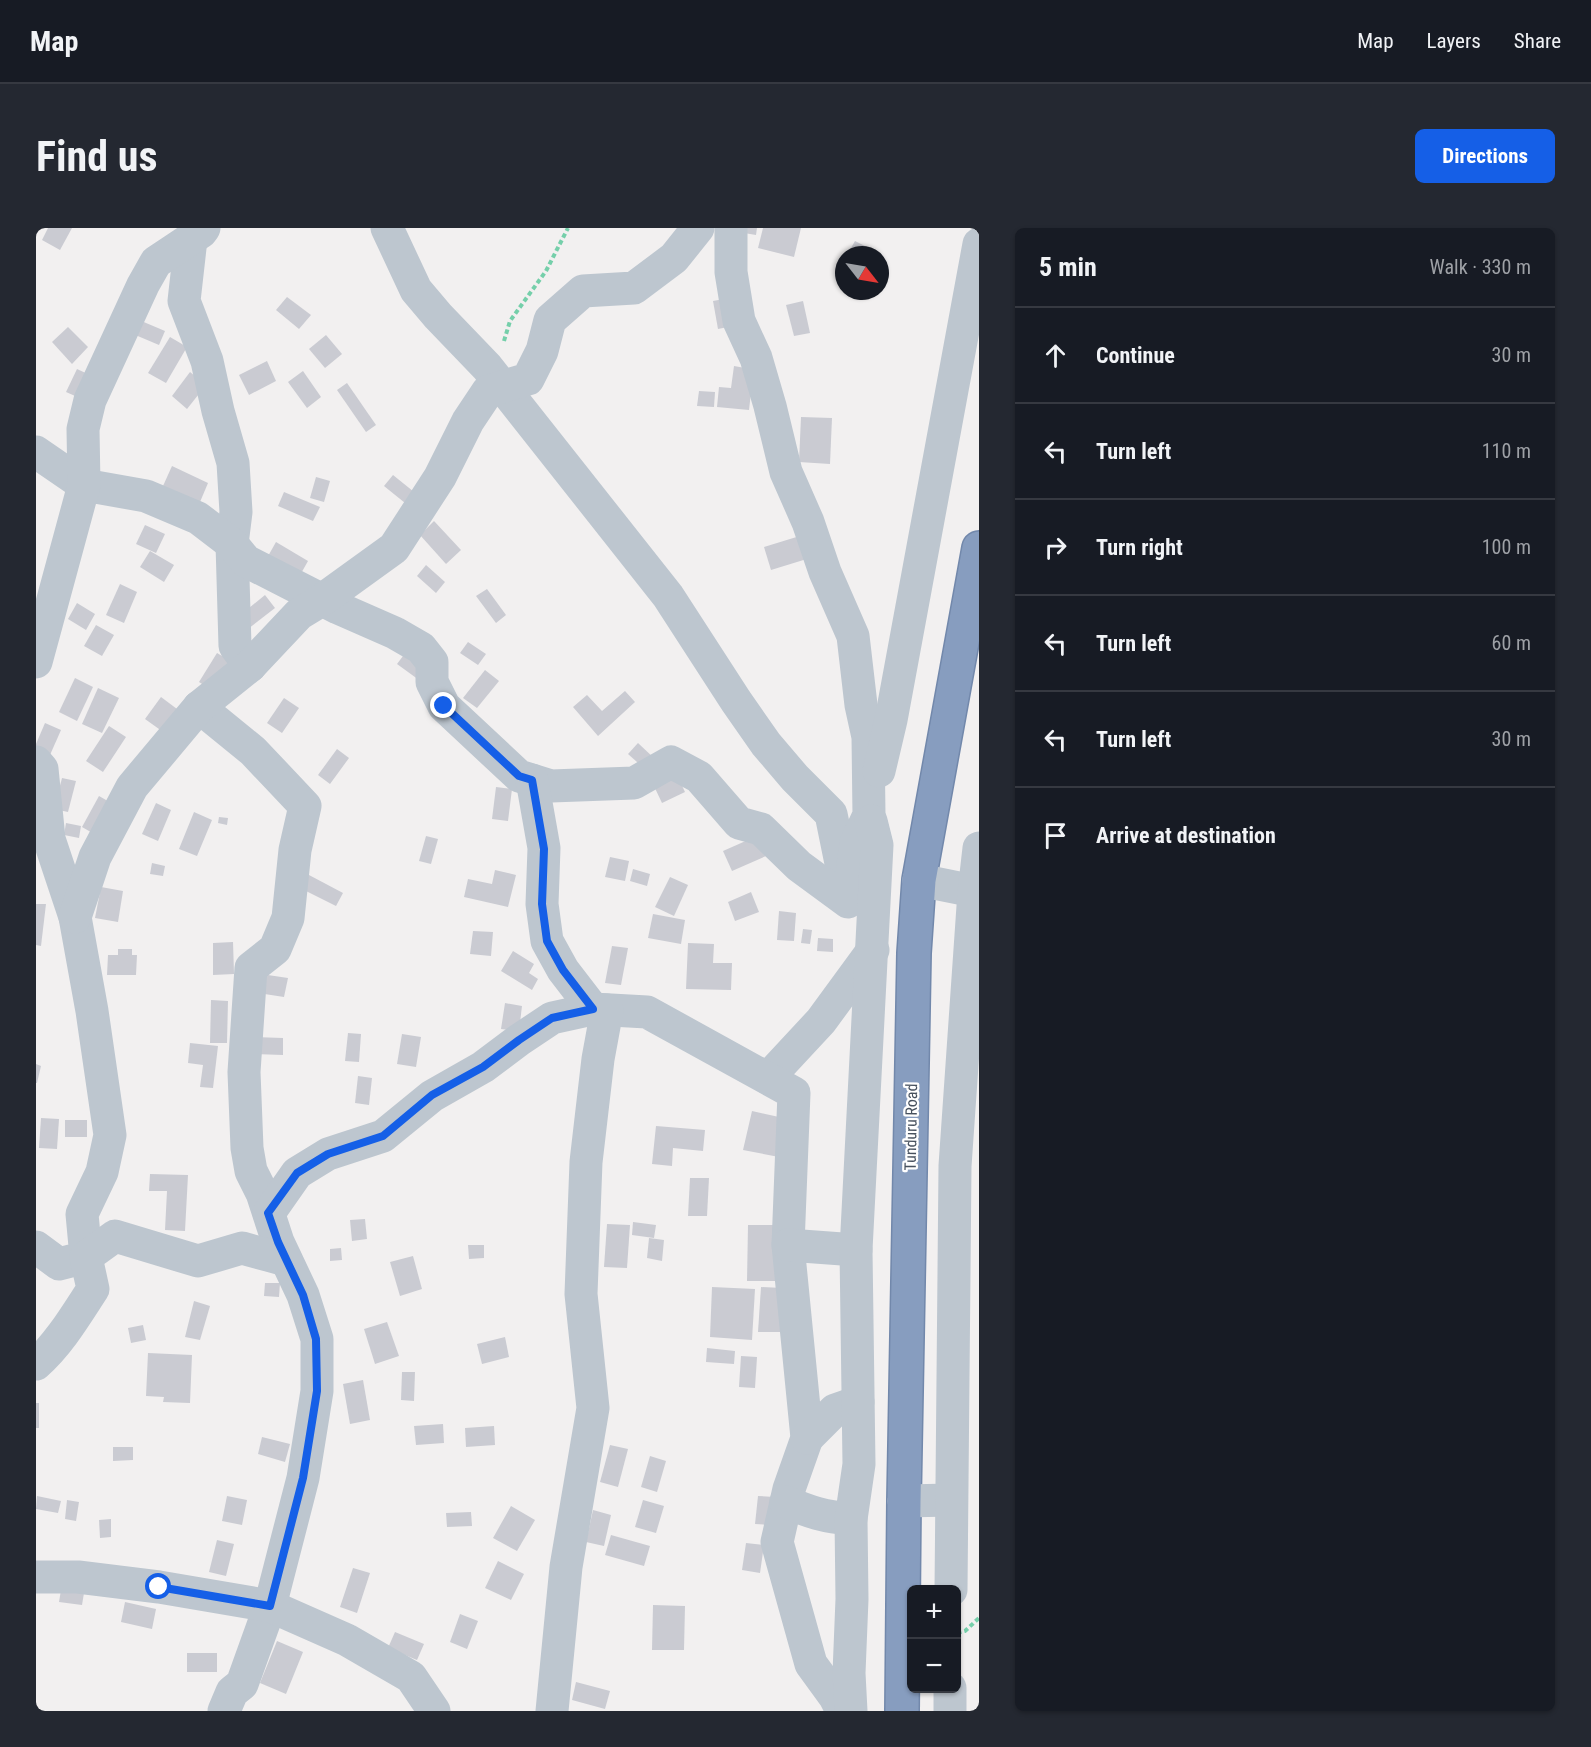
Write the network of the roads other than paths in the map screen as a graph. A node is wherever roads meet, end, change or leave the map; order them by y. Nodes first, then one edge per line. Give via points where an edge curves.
1 (387, 228) edge
2 (698, 228) edge
3 (731, 228) edge
4 (198, 233) edge
5 (979, 244) edge
6 (503, 387) junction
7 (36, 452) edge
8 (84, 485) junction
9 (232, 544) junction
10 (979, 548) edge
11 (322, 600) junction
12 (37, 659) edge
13 (250, 666) junction
14 (199, 707) junction
15 (36, 762) edge
16 (532, 780) junction
17 (869, 815) junction
18 (979, 848) edge
19 (919, 880) junction
20 (976, 892) edge
21 (848, 902) junction
22 (75, 917) junction
23 (873, 950) junction
24 (914, 953) junction
25 (600, 1009) junction
26 (768, 1078) junction
27 (268, 1213) junction
28 (788, 1245) junction
29 (36, 1247) edge
30 (856, 1250) junction
31 (86, 1257) junction
32 (286, 1260) junction
33 (36, 1364) edge
34 (858, 1402) junction
35 (807, 1438) junction
36 (951, 1500) junction
37 (904, 1501) junction
38 (786, 1502) junction
39 (850, 1519) junction
40 (36, 1578) edge
41 (951, 1585) edge
42 (270, 1606) junction
43 (950, 1693) edge
44 (224, 1711) edge
45 (434, 1711) edge
46 (552, 1711) edge
47 (842, 1711) edge
48 (850, 1711) edge
49 (902, 1711) edge
50 (950, 1711) edge

1 - 6 street via 416,290
2 - 6 street via 674,258 634,288 583,291 550,320 542,351 528,380
3 - 17 street via 731,272 739,321 756,358 786,472 853,636 868,737
4 - 8 street via 156,262 90,400 83,429
4 - 9 street via 184,301 207,361 233,463 236,512
5 - 17 street via 891,720
6 - 11 street via 488,391 394,548
6 - 21 street via 668,596 766,744 831,814
7 - 8 street
8 - 9 street via 146,496 198,518
8 - 12 street
9 - 11 street via 246,561
9 - 13 street via 235,646
10 - 19 highway, Tunduru Road
11 - 13 street via 299,614
11 - 16 street via 421,648 432,662 432,682 444,706 519,776
13 - 14 street
14 - 22 street via 132,787 95,857
14 - 27 street via 253,751 305,806 288,918 275,950 251,968 244,1072 247,1148 251,1171
15 - 22 street via 42,769 49,839
16 - 21 street via 551,786 634,783 671,762 699,777 739,823 761,829 799,866
16 - 25 street via 544,849 542,904 547,941 563,970
17 - 21 street via 856,843
17 - 23 street via 877,845
18 - 20 street
19 - 20 street
19 - 24 highway, Tunduru Road
20 - 36 street via 955,1166
21 - 23 street via 855,949
22 - 31 street via 110,1135 102,1172 82,1214
23 - 24 street
23 - 26 street via 821,1021
23 - 30 street
24 - 37 highway, Tunduru Road
25 - 26 street via 647,1012
25 - 27 street via 552,1018 483,1067 432,1095 383,1136 328,1154 297,1173
25 - 46 street via 586,1162 581,1294 593,1408 566,1567
26 - 28 street via 794,1094
27 - 32 street
28 - 30 street
28 - 35 street
29 - 31 street via 59,1264
30 - 34 street
31 - 32 street via 115,1236 198,1261 242,1248
31 - 33 street via 93,1289
32 - 42 street via 303,1295 316,1339 317,1391 303,1478
34 - 35 street via 835,1410
34 - 39 street via 859,1464
35 - 38 street
36 - 37 street
36 - 41 street
37 - 49 highway, Tunduru Road
38 - 39 street via 806,1511
38 - 47 street via 777,1542 811,1664
39 - 48 street
40 - 42 street via 78,1577
42 - 44 street via 242,1684 232,1692
42 - 45 street via 347,1640 411,1677
43 - 50 street

